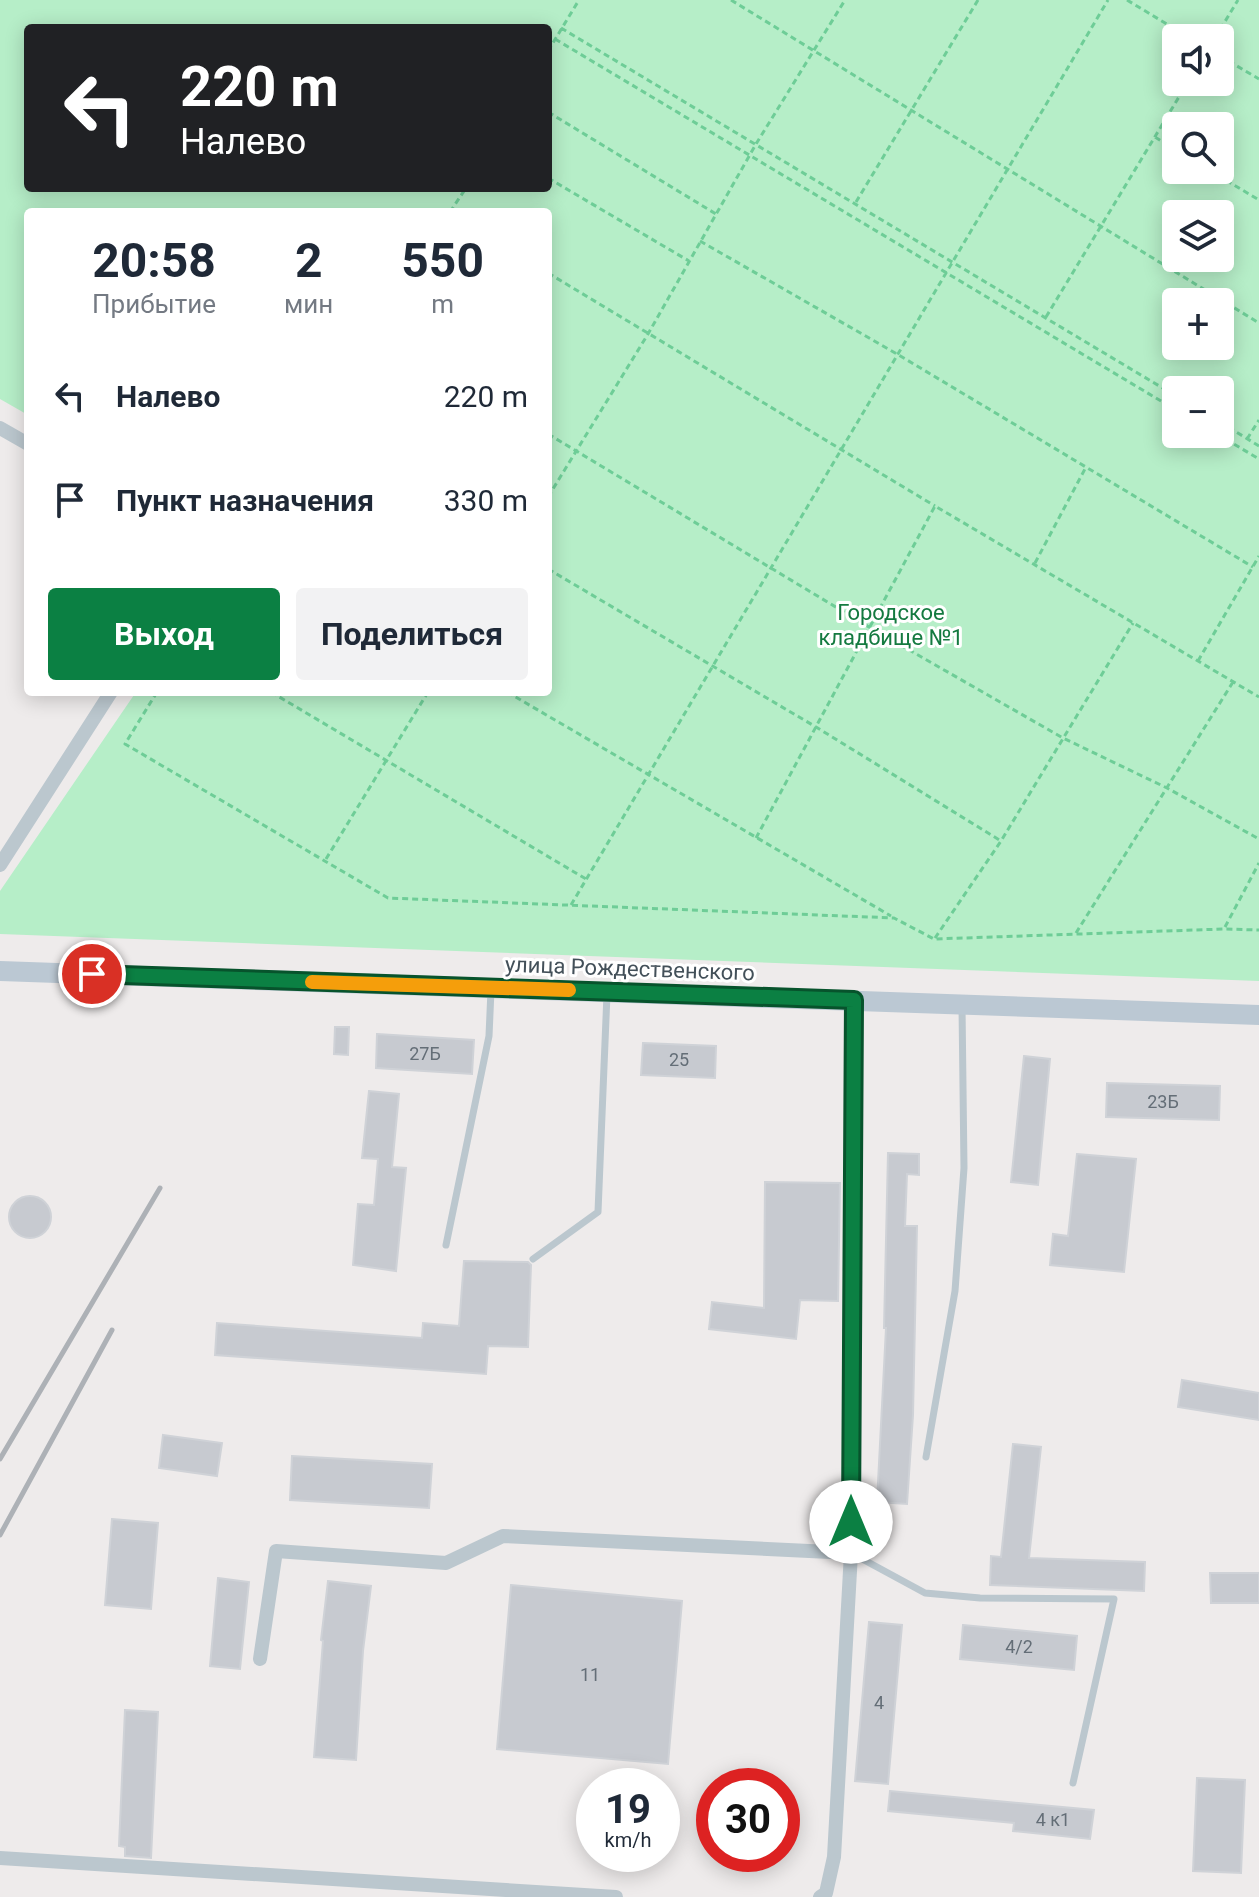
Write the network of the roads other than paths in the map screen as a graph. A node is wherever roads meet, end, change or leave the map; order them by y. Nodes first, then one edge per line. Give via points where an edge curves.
1 (0, 428) edge
2 (24, 442) edge
3 (108, 696) edge
4 (0, 865) edge
5 (0, 971) edge
6 (491, 988) junction
7 (607, 992) junction
8 (854, 1000) junction
9 (962, 1004) junction
10 (1259, 1015) edge
11 (446, 1245) dead end
12 (533, 1259) dead end
13 (926, 1457) dead end
14 (851, 1553) junction
15 (260, 1659) dead end
16 (1073, 1783) dead end
17 (0, 1858) edge
18 (616, 1897) edge
19 (820, 1897) edge

1 - 2 street
3 - 4 street
5 - 6 main road, улица Рождественского
6 - 7 main road, улица Рождественского
6 - 11 lane via 489,1036
7 - 8 main road, улица Рождественского
7 - 12 lane via 598,1212
8 - 9 main road, улица Рождественского
8 - 14 street
9 - 10 main road, улица Рождественского
9 - 13 lane via 964,1168 955,1291
14 - 15 street via 503,1536 446,1563 276,1551
14 - 16 lane via 925,1593 1114,1599
14 - 19 street via 834,1857 826,1893
17 - 18 street

